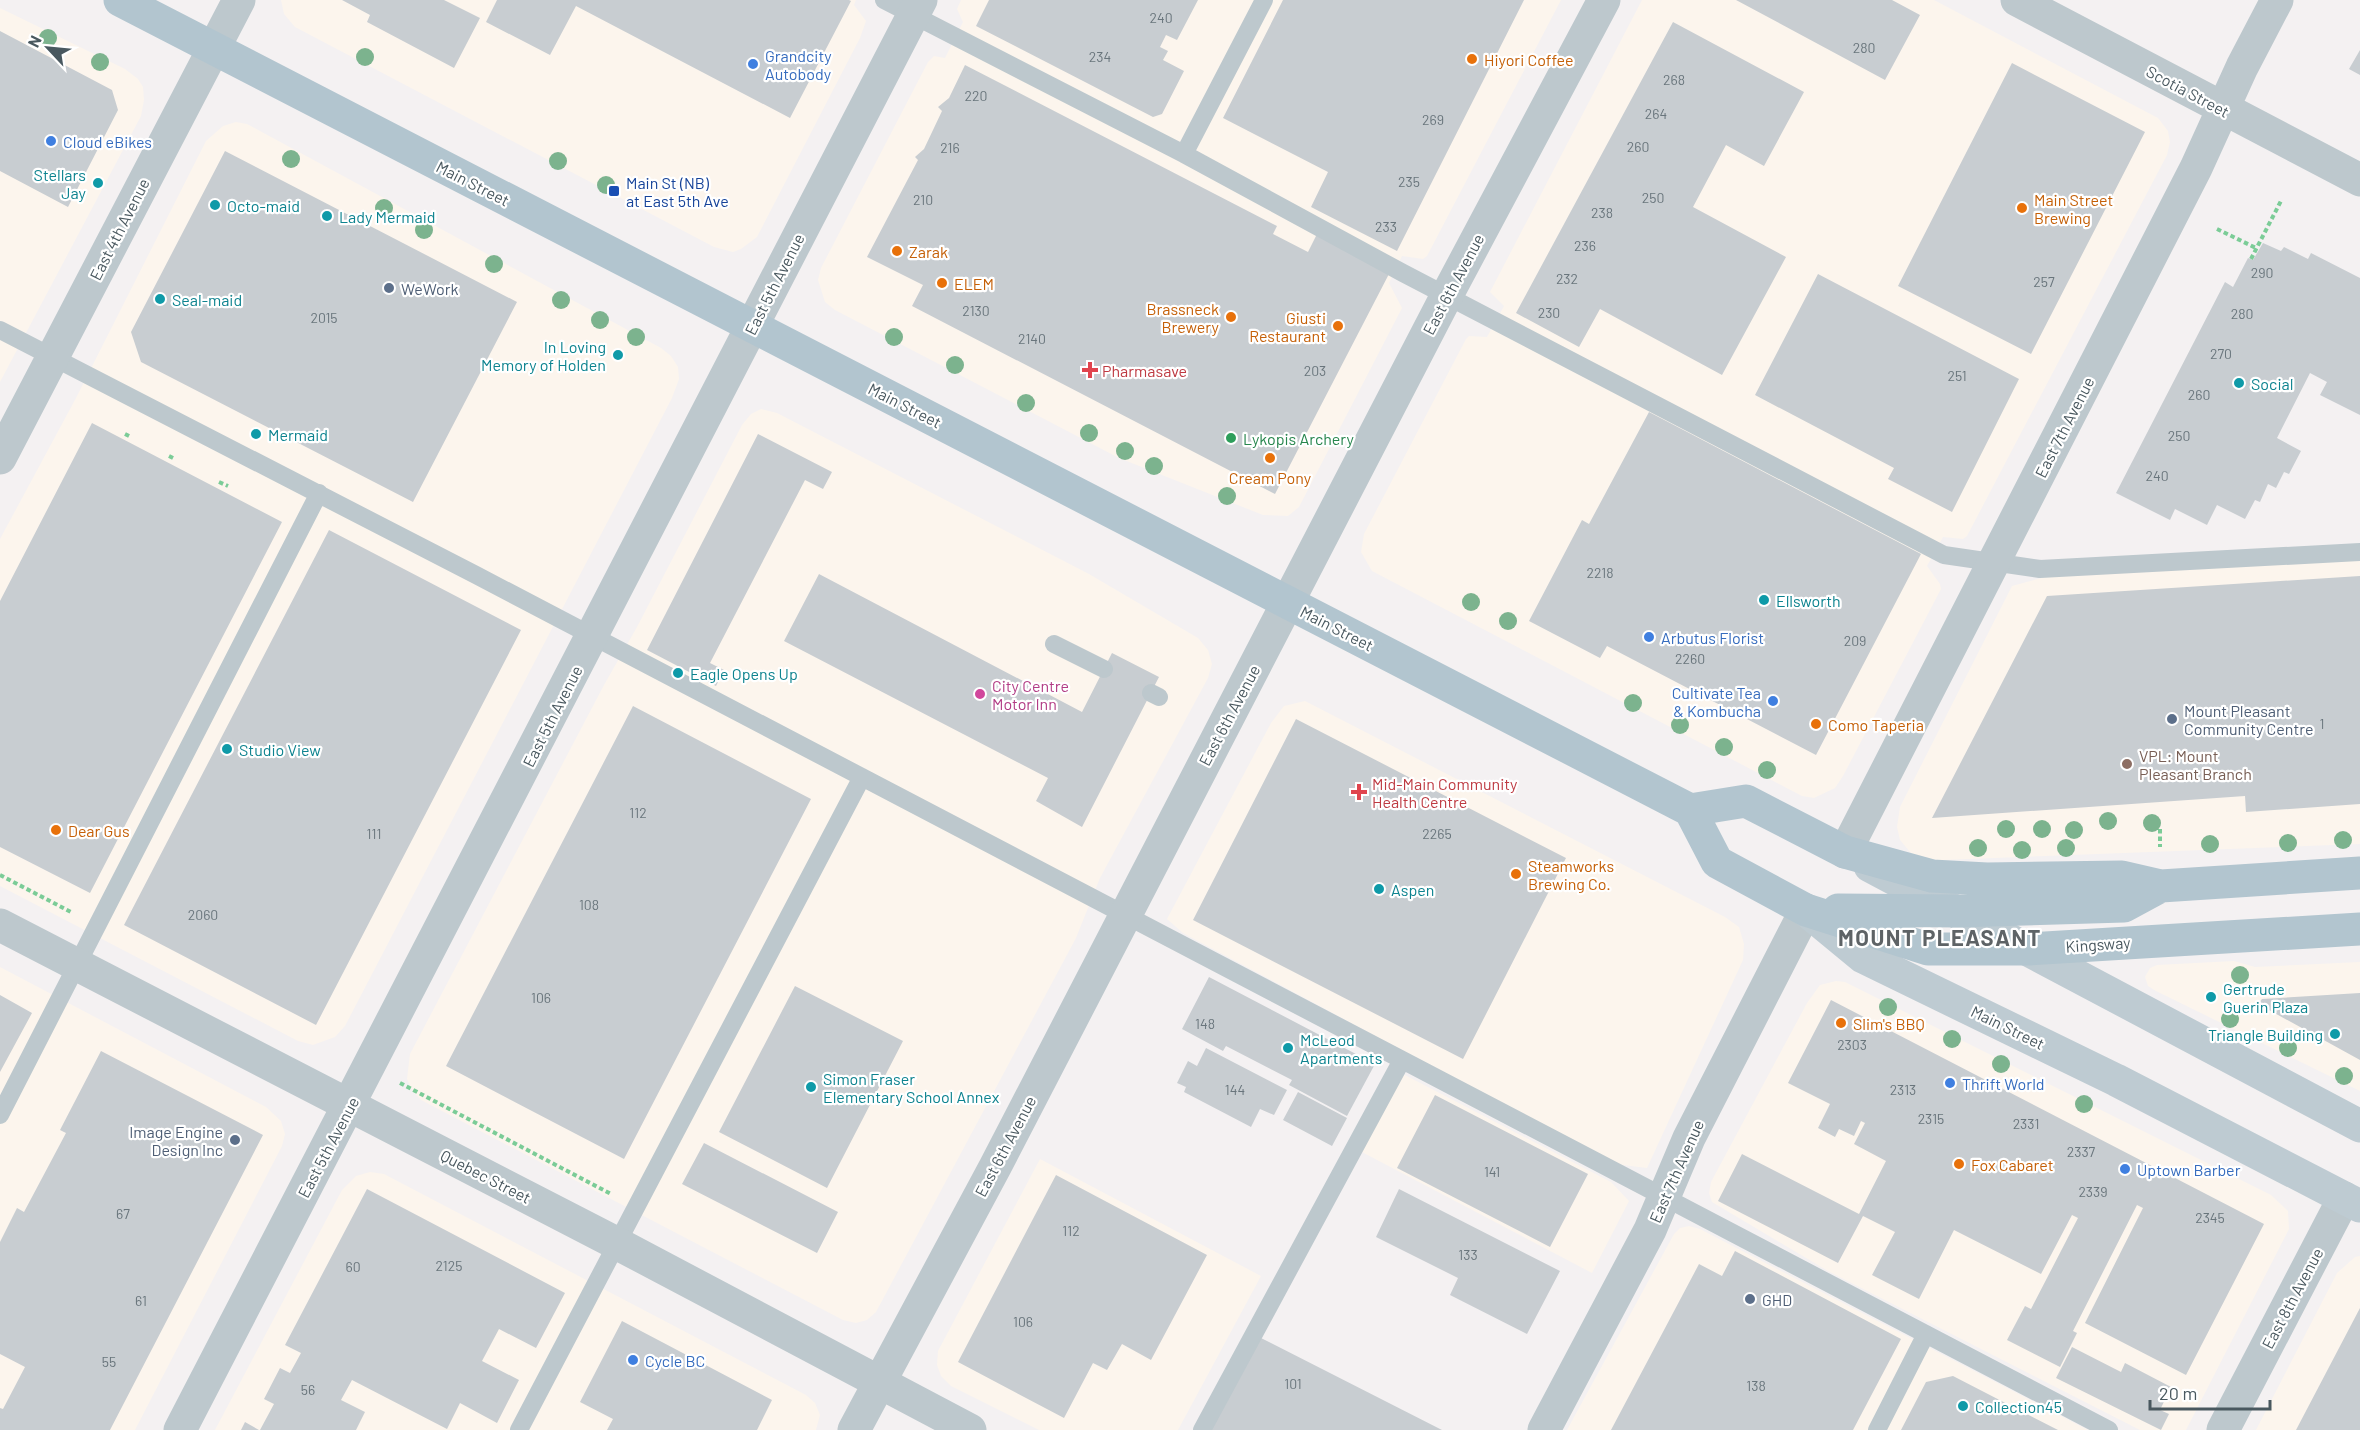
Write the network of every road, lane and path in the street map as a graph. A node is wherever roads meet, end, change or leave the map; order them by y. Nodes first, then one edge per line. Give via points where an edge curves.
1 (120, 0) edge
2 (239, 0) edge
3 (884, 0) edge
4 (1264, 0) edge
5 (1604, 0) edge
6 (2017, 0) edge
7 (2277, 0) edge
8 (916, 8) edge
9 (214, 49) junction
10 (2222, 109) junction
11 (1184, 154) junction
12 (2360, 180) edge
13 (2282, 199) dead end
14 (2217, 229) dead end
15 (2256, 248) junction
16 (2251, 259) dead end
17 (1447, 295) junction
18 (752, 327) junction
19 (0, 330) edge
20 (53, 358) junction
21 (125, 434) dead end
22 (131, 437) dead end
23 (169, 456) dead end
24 (0, 459) edge
25 (175, 459) dead end
26 (219, 482) dead end
27 (228, 486) dead end
28 (319, 493) junction
29 (2360, 552) edge
30 (1995, 562) junction
31 (1288, 603) junction
32 (593, 637) junction
33 (1054, 644) dead end
34 (1104, 669) dead end
35 (862, 777) junction
36 (1690, 810) junction
37 (1845, 852) junction
38 (2360, 873) edge
39 (0, 875) edge
40 (2161, 885) junction
41 (1806, 910) junction
42 (1956, 911) junction
43 (1124, 915) junction
44 (80, 917) dead end
45 (0, 925) edge
46 (2360, 929) edge
47 (2028, 949) junction
48 (77, 966) junction
49 (1402, 1060) junction
50 (350, 1105) junction
51 (0, 1115) edge
52 (2360, 1126) edge
53 (1665, 1197) junction
54 (2352, 1202) edge
55 (618, 1244) junction
56 (1926, 1334) junction
57 (879, 1383) junction
58 (180, 1430) edge
59 (519, 1430) edge
60 (854, 1430) edge
61 (969, 1430) edge
62 (1202, 1430) edge
63 (1544, 1430) edge
64 (1877, 1430) edge
65 (2109, 1430) edge
66 (2223, 1430) edge

1 - 9 main road, Main Street
2 - 9 street, East 4th Avenue
3 - 8 lane
4 - 11 lane
5 - 17 street, East 6th Avenue
6 - 10 street, Scotia Street
7 - 10 street, East 7th Avenue
8 - 11 lane
8 - 18 street, East 5th Avenue
9 - 18 main road, Main Street
9 - 20 street, East 4th Avenue
10 - 12 street, Scotia Street
10 - 30 street, East 7th Avenue via 2196,168
11 - 17 lane
13 - 15 path
14 - 15 path
15 - 16 path
17 - 30 lane via 1944,555
17 - 31 street, East 6th Avenue
18 - 31 main road, Main Street
18 - 32 street, East 5th Avenue
19 - 20 lane
20 - 24 street, East 4th Avenue
20 - 28 lane
21 - 22 path
23 - 25 path
26 - 27 path
28 - 32 lane
28 - 48 lane
29 - 30 lane via 2040,569
30 - 37 street, East 7th Avenue
31 - 36 main road, Main Street
31 - 43 street, East 6th Avenue
32 - 35 lane
32 - 50 street, East 5th Avenue
33 - 34 lane
35 - 43 lane
35 - 55 lane
36 - 37 main road via 1746,801
36 - 41 main road, Main Street via 1717,862
37 - 40 main road via 1932,876 2122,877
37 - 42 main road
38 - 40 main road
39 - 44 path
40 - 42 main road via 2124,906
41 - 42 main road
41 - 47 main road, Kingsway via 1928,949
41 - 53 street, East 7th Avenue via 1708,1100
41 - 54 main road, Main Street via 1863,957 2106,1074
42 - 47 main road
43 - 49 lane
43 - 57 street, East 6th Avenue
45 - 48 street, Quebec Street
46 - 47 main road, Kingsway
47 - 52 main road
48 - 50 street, Quebec Street
48 - 51 lane
49 - 53 lane
49 - 62 lane
50 - 55 street, Quebec Street
50 - 58 street, East 5th Avenue
53 - 56 lane
53 - 63 street, East 7th Avenue
54 - 66 street, East 8th Avenue
55 - 57 street, Quebec Street
55 - 59 lane
56 - 64 lane
56 - 65 lane
57 - 60 street, East 6th Avenue
57 - 61 street, Quebec Street

